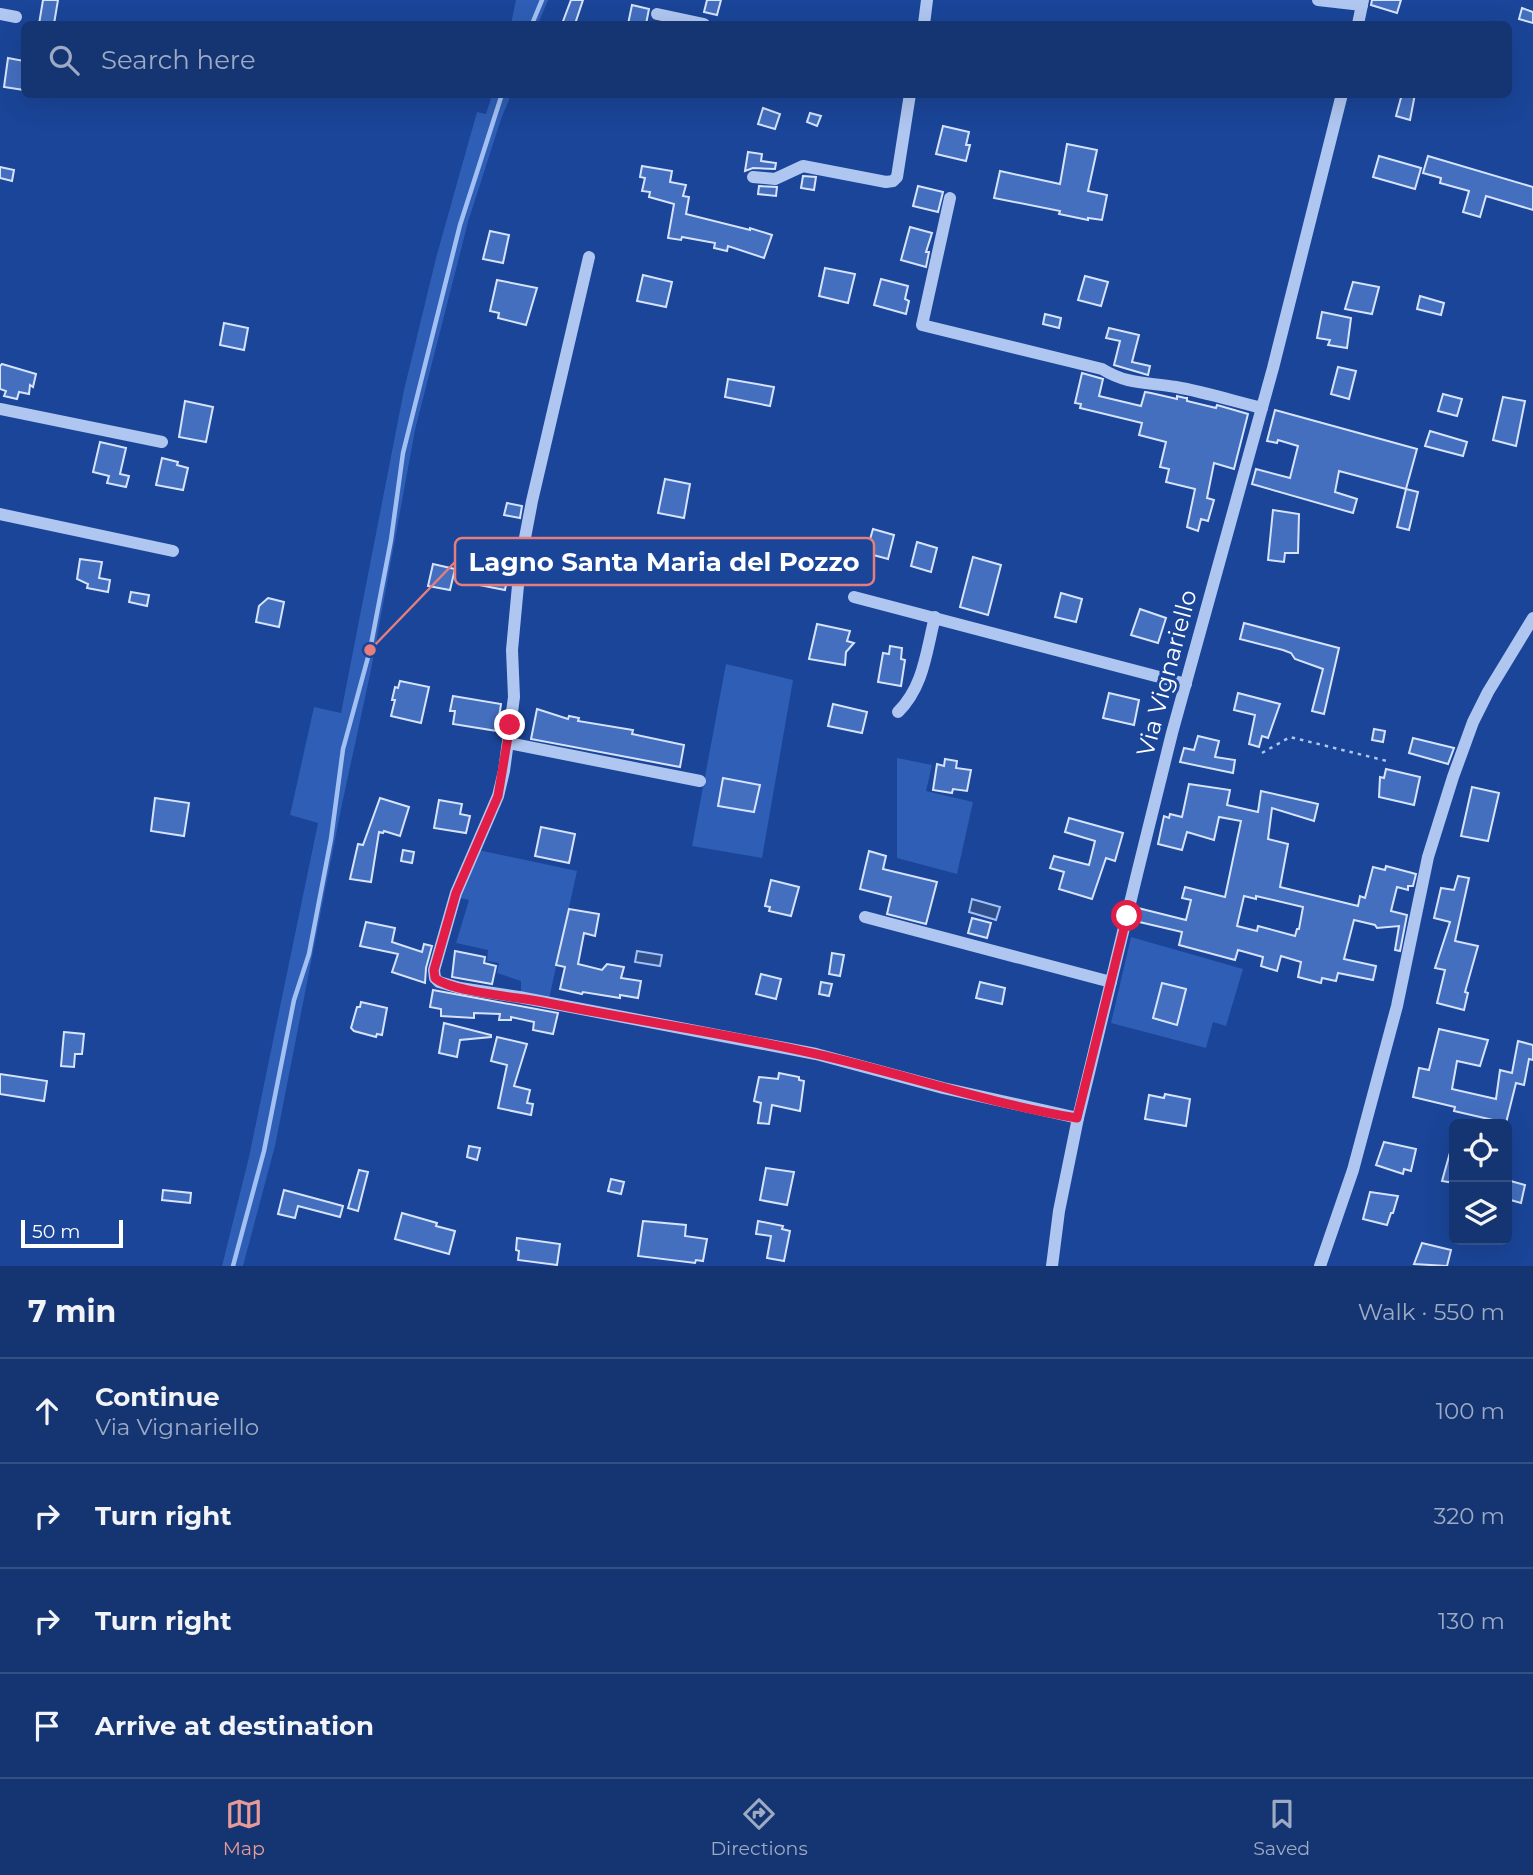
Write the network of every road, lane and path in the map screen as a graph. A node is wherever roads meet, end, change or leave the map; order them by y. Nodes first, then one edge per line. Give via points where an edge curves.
1 (927, 0) edge
2 (1318, 0) edge
3 (1363, 2) edge
4 (0, 14) edge
5 (657, 14) dead end
6 (16, 17) dead end
7 (690, 21) edge
8 (924, 21) edge
9 (1359, 21) edge
10 (909, 98) edge
11 (1341, 98) edge
12 (752, 177) dead end
13 (950, 198) dead end
14 (589, 257) dead end
15 (1262, 408) junction
16 (0, 409) edge
17 (162, 442) dead end
18 (0, 514) edge
19 (173, 551) dead end
20 (854, 597) dead end
21 (935, 617) junction
22 (1533, 618) edge
23 (1186, 684) junction
24 (898, 712) dead end
25 (508, 743) junction
26 (1262, 753) dead end
27 (1387, 761) dead end
28 (699, 781) dead end
29 (865, 917) dead end
30 (1111, 982) junction
31 (1077, 1118) junction
32 (1052, 1266) edge
33 (1320, 1266) edge

1 - 8 street
2 - 3 street
3 - 9 street
4 - 6 street
5 - 7 street
10 - 12 street via 893,181 803,166 775,179
11 - 15 street, Via Vignariello
13 - 15 street via 922,325 1102,369 1118,379
14 - 25 street via 520,564
15 - 23 street, Via Vignariello
16 - 17 street
18 - 19 street
20 - 21 street
21 - 23 street
21 - 24 street via 918,685
22 - 33 street via 1478,712 1453,778 1429,857 1397,1006 1353,1170
23 - 30 street, Via Vignariello
25 - 28 street
25 - 31 street via 498,796 450,914 434,970 439,982 816,1054
26 - 27 path via 1290,737
29 - 30 street
30 - 31 street, Via Vignariello
31 - 32 street, Via Vignariello

